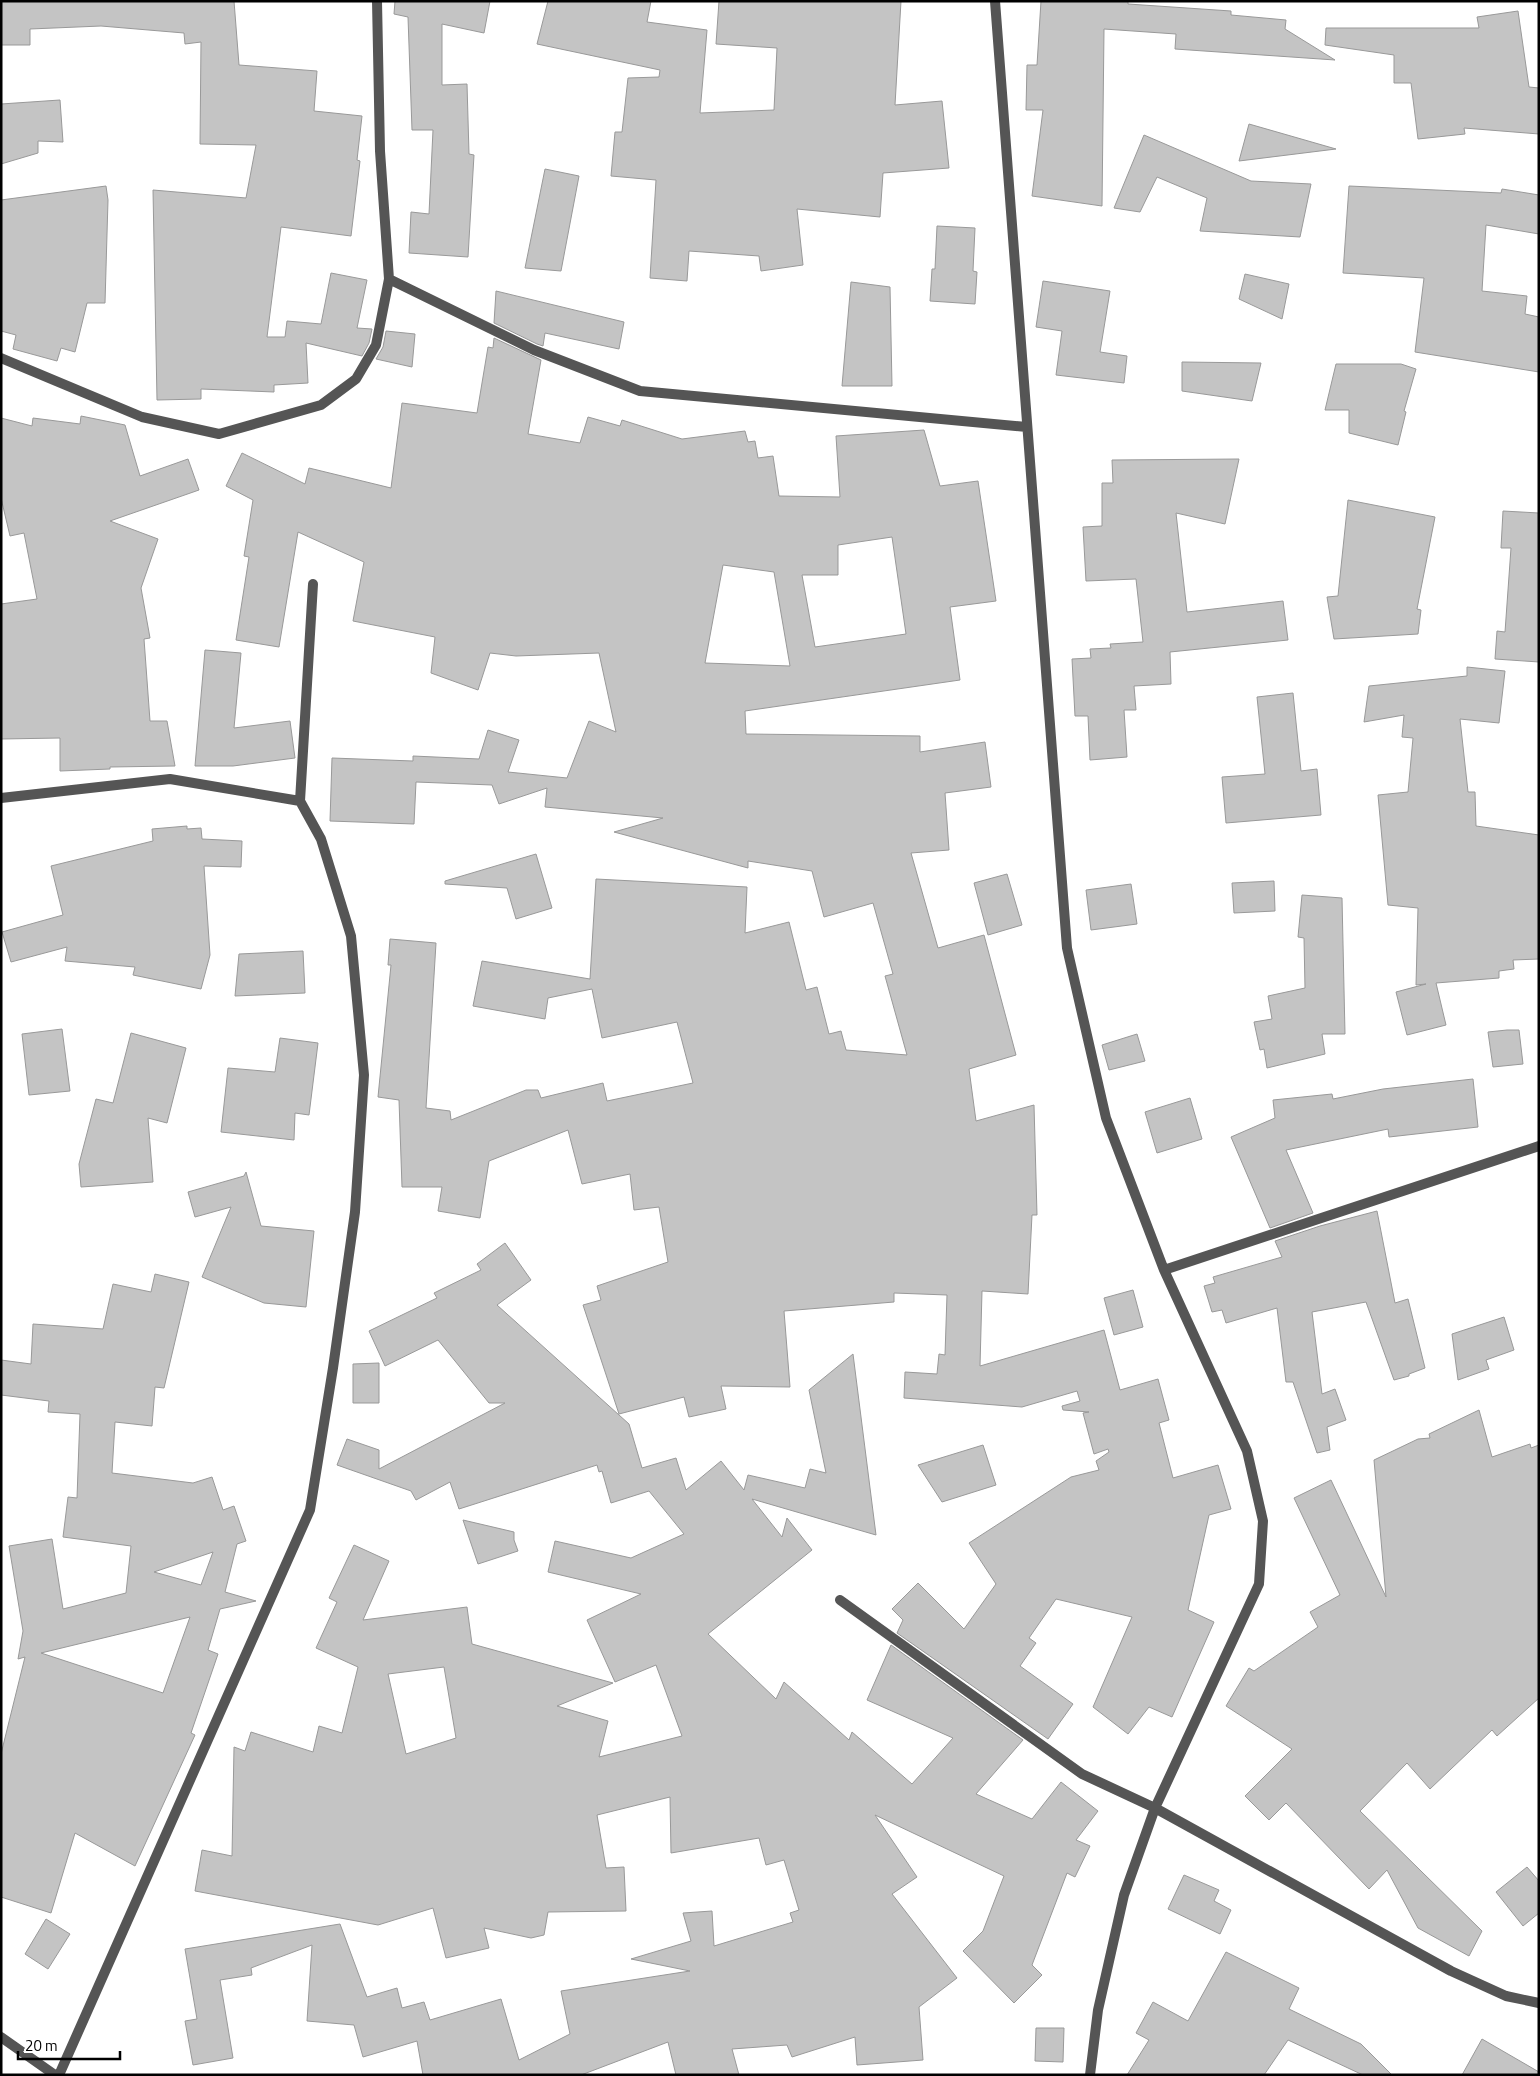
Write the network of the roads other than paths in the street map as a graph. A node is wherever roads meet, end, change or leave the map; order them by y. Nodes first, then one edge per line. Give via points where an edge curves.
1 (377, 1) edge
2 (995, 1) edge
3 (389, 278) junction
4 (1, 358) edge
5 (1027, 427) junction
6 (313, 584) dead end
7 (1, 798) edge
8 (300, 801) junction
9 (1539, 1146) edge
10 (1164, 1270) junction
11 (840, 1600) dead end
12 (1155, 1808) junction
13 (1539, 2003) edge
14 (1, 2037) edge
15 (57, 2075) edge
16 (1090, 2075) edge

1 - 3 street via 380,151
2 - 5 street
3 - 4 street via 376,345 356,379 321,405 219,434 142,417
3 - 5 street via 534,350 640,391
5 - 10 street via 1067,948 1106,1118
6 - 8 street
7 - 8 street via 170,779
8 - 15 street via 321,839 351,936 364,1075 354,1212 310,1510
9 - 10 street
10 - 12 street via 1247,1451 1263,1521 1260,1584
11 - 12 street via 1082,1774
12 - 13 street via 1451,1971 1506,1996
12 - 16 street via 1124,1895 1098,2010
14 - 15 street

